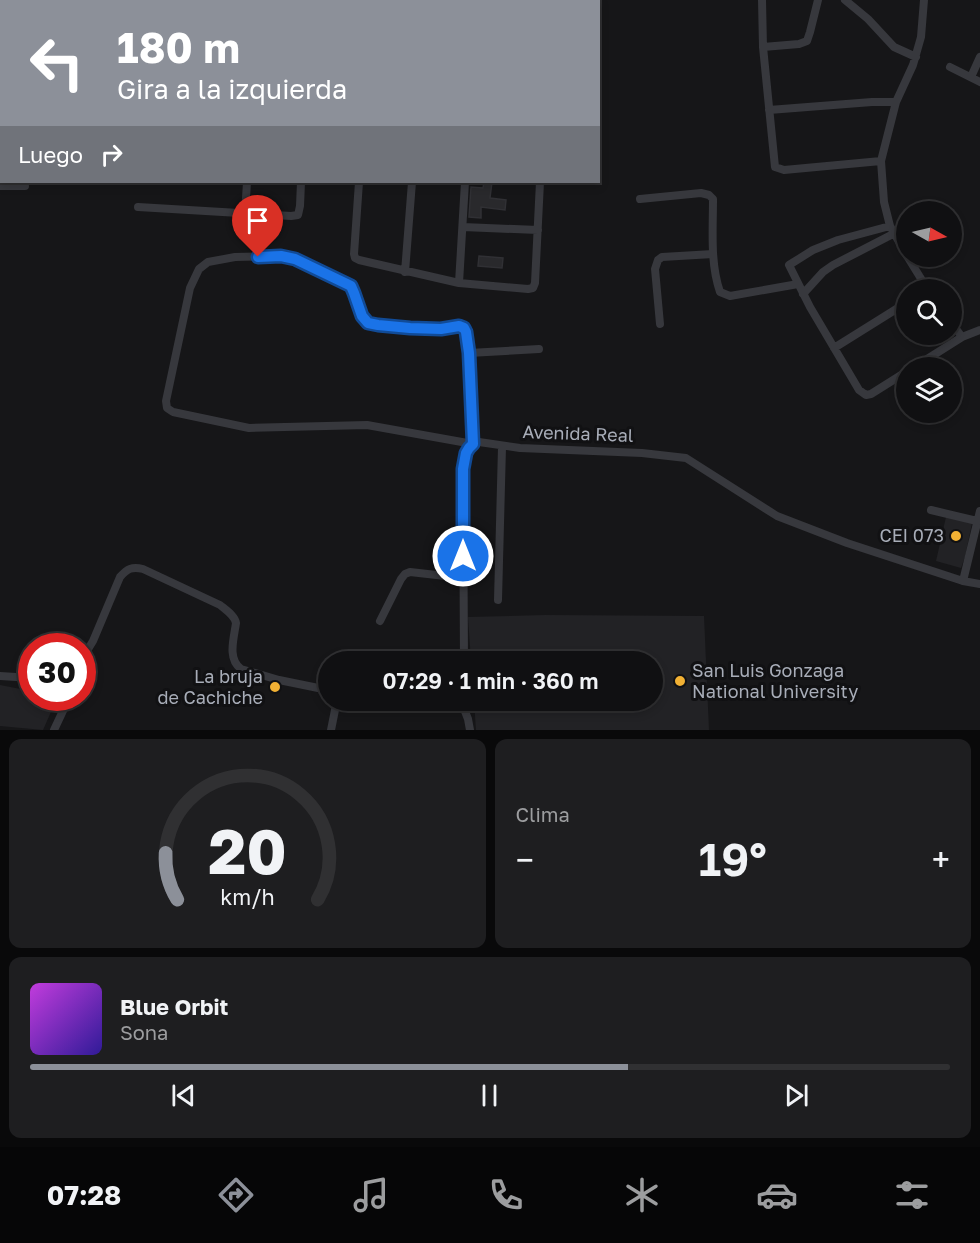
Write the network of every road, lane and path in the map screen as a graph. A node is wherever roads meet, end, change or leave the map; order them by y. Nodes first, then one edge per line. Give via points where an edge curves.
1 (762, 0) edge
2 (818, 0) edge
3 (845, 0) edge
4 (924, 0) edge
5 (763, 47) junction
6 (916, 57) junction
7 (980, 57) edge
8 (950, 67) dead end
9 (971, 77) junction
10 (980, 82) edge
11 (896, 102) junction
12 (769, 110) junction
13 (881, 161) junction
14 (247, 183) edge
15 (301, 183) edge
16 (359, 183) edge
17 (412, 183) edge
18 (465, 183) edge
19 (540, 183) edge
20 (0, 186) edge
21 (25, 186) dead end
22 (640, 199) dead end
23 (138, 207) dead end
24 (245, 214) junction
25 (463, 226) junction
26 (538, 230) junction
27 (891, 230) junction
28 (896, 238) edge
29 (713, 254) junction
30 (405, 272) junction
31 (459, 283) junction
32 (798, 284) junction
33 (804, 294) junction
34 (896, 309) edge
35 (660, 324) dead end
36 (980, 330) edge
37 (962, 337) edge
38 (949, 345) edge
39 (834, 348) junction
40 (539, 349) dead end
41 (469, 353) junction
42 (930, 357) edge
43 (896, 378) edge
44 (473, 444) junction
45 (502, 447) junction
46 (930, 510) dead end
47 (980, 511) edge
48 (977, 521) junction
49 (463, 578) junction
50 (963, 581) junction
51 (980, 584) edge
52 (498, 600) dead end
53 (380, 621) dead end
54 (95, 633) edge
55 (464, 651) edge
56 (0, 676) edge
57 (18, 677) edge
58 (318, 688) edge
59 (63, 711) edge
60 (335, 711) edge
61 (465, 711) edge
62 (54, 730) edge
63 (331, 730) edge
64 (470, 730) edge

1 - 5 street
2 - 5 street via 807,41
3 - 6 street via 894,47
4 - 6 street
5 - 12 street
6 - 11 street
7 - 9 street
8 - 9 street
9 - 10 street
11 - 12 street
11 - 13 street
12 - 13 street via 775,167 784,170
13 - 27 street
14 - 24 street
15 - 24 street via 298,214
16 - 30 street via 355,258
17 - 30 street
18 - 25 street
19 - 26 street
20 - 21 street
22 - 29 street via 709,195 713,199
23 - 24 street
25 - 26 street
25 - 31 street
26 - 31 street via 533,288
27 - 28 street
27 - 32 street via 838,240 813,250 789,265
27 - 33 street via 823,272
29 - 32 street via 720,292 730,296
29 - 35 street via 658,260 655,269
30 - 31 street
32 - 33 street
33 - 39 street
34 - 39 street
36 - 37 street
38 - 42 street
39 - 43 street via 866,395
40 - 41 street
41 - 44 street
41 - 44 street, Avenida Real via 464,328 368,323 351,286 295,259 235,257 208,262 199,269 190,288 166,401 173,412 249,428 367,424
44 - 45 street, Avenida Real
44 - 49 street via 466,453 463,469
45 - 50 street, Avenida Real via 686,458 777,516
45 - 52 street
46 - 48 street
47 - 48 street
48 - 50 street
49 - 53 street via 405,574
49 - 55 street
50 - 51 street, Avenida Real
54 - 58 street via 120,578 137,567 220,605 236,619 232,654 241,669
56 - 57 street
59 - 62 street
60 - 63 street
61 - 64 street

